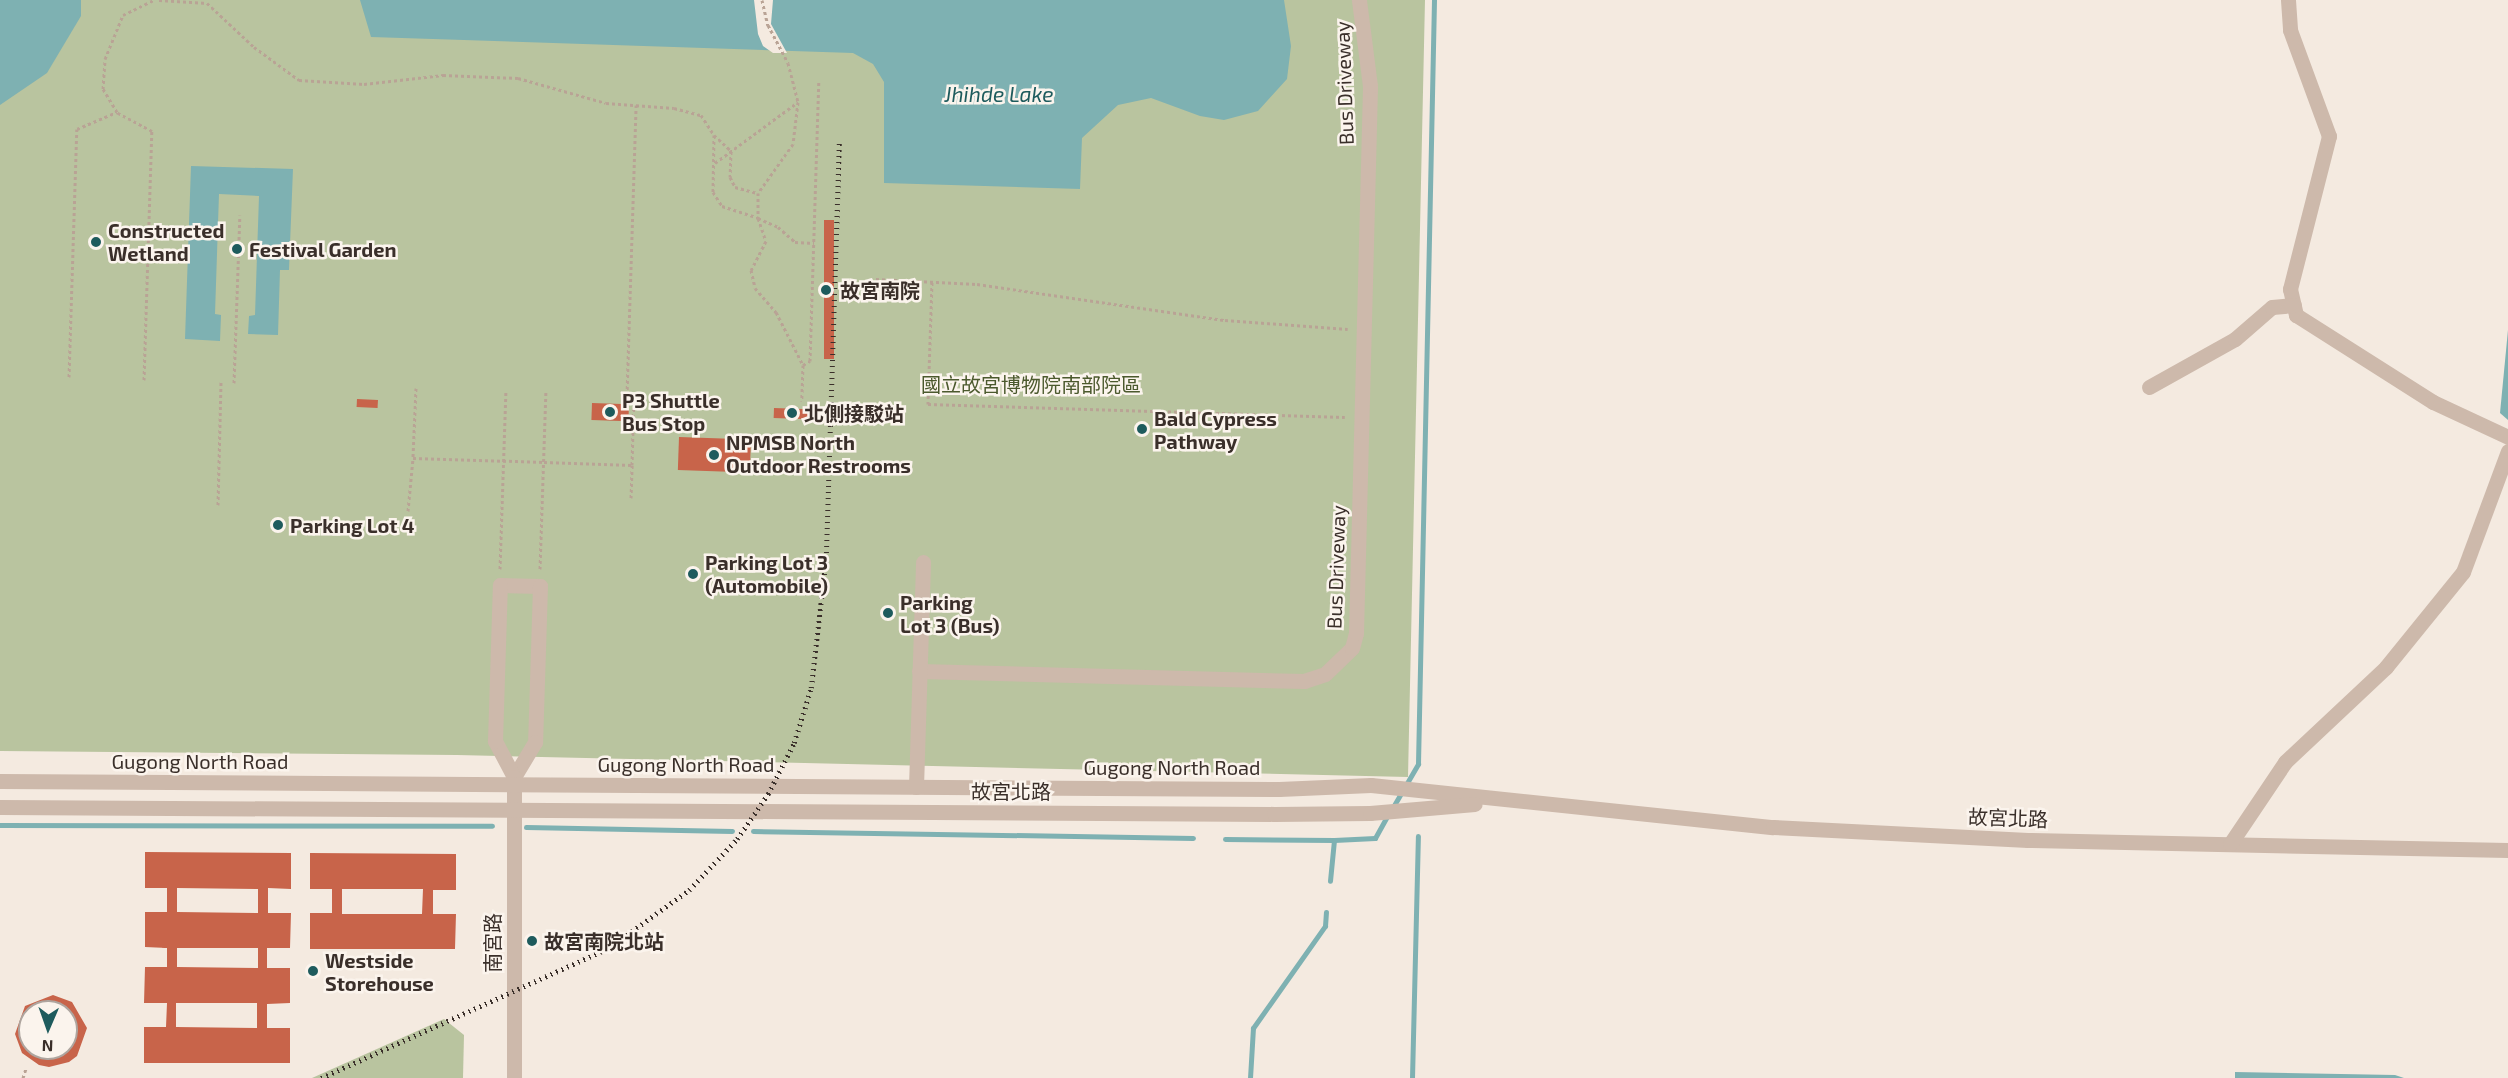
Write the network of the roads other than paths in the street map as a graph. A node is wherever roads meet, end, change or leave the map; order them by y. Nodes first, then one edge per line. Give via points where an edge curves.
1 (1359, 0) edge
2 (2288, 0) edge
3 (2294, 305) junction
4 (2149, 387) dead end
5 (2508, 437) edge
6 (2508, 451) edge
7 (923, 562) dead end
8 (920, 671) junction
9 (514, 780) junction
10 (0, 781) edge
11 (916, 787) junction
12 (1507, 802) junction
13 (0, 807) edge
14 (513, 808) junction
15 (2230, 844) junction
16 (2508, 850) edge
17 (514, 1078) edge

1 - 8 street, Bus Driveway via 1370,86 1356,633 1352,648 1325,674 1304,681
2 - 3 street via 2290,30 2329,136 2290,288
3 - 4 street via 2272,307 2235,339
3 - 5 street via 2296,315 2433,402
6 - 15 street via 2463,572 2386,667 2285,762
7 - 8 street
8 - 11 street
9 - 9 street via 535,742 540,586 500,585 495,741
9 - 10 street, Gugong North Road
9 - 11 street, Gugong North Road
9 - 14 street, 南宮路
11 - 12 street, 故宮北路 via 1279,789 1371,785
12 - 14 street, 故宮北路 via 1370,813 1284,814
12 - 15 street, 故宮北路 via 1773,827 2028,840
13 - 14 street
14 - 17 street, 南宮路
15 - 16 street, 故宮北路

